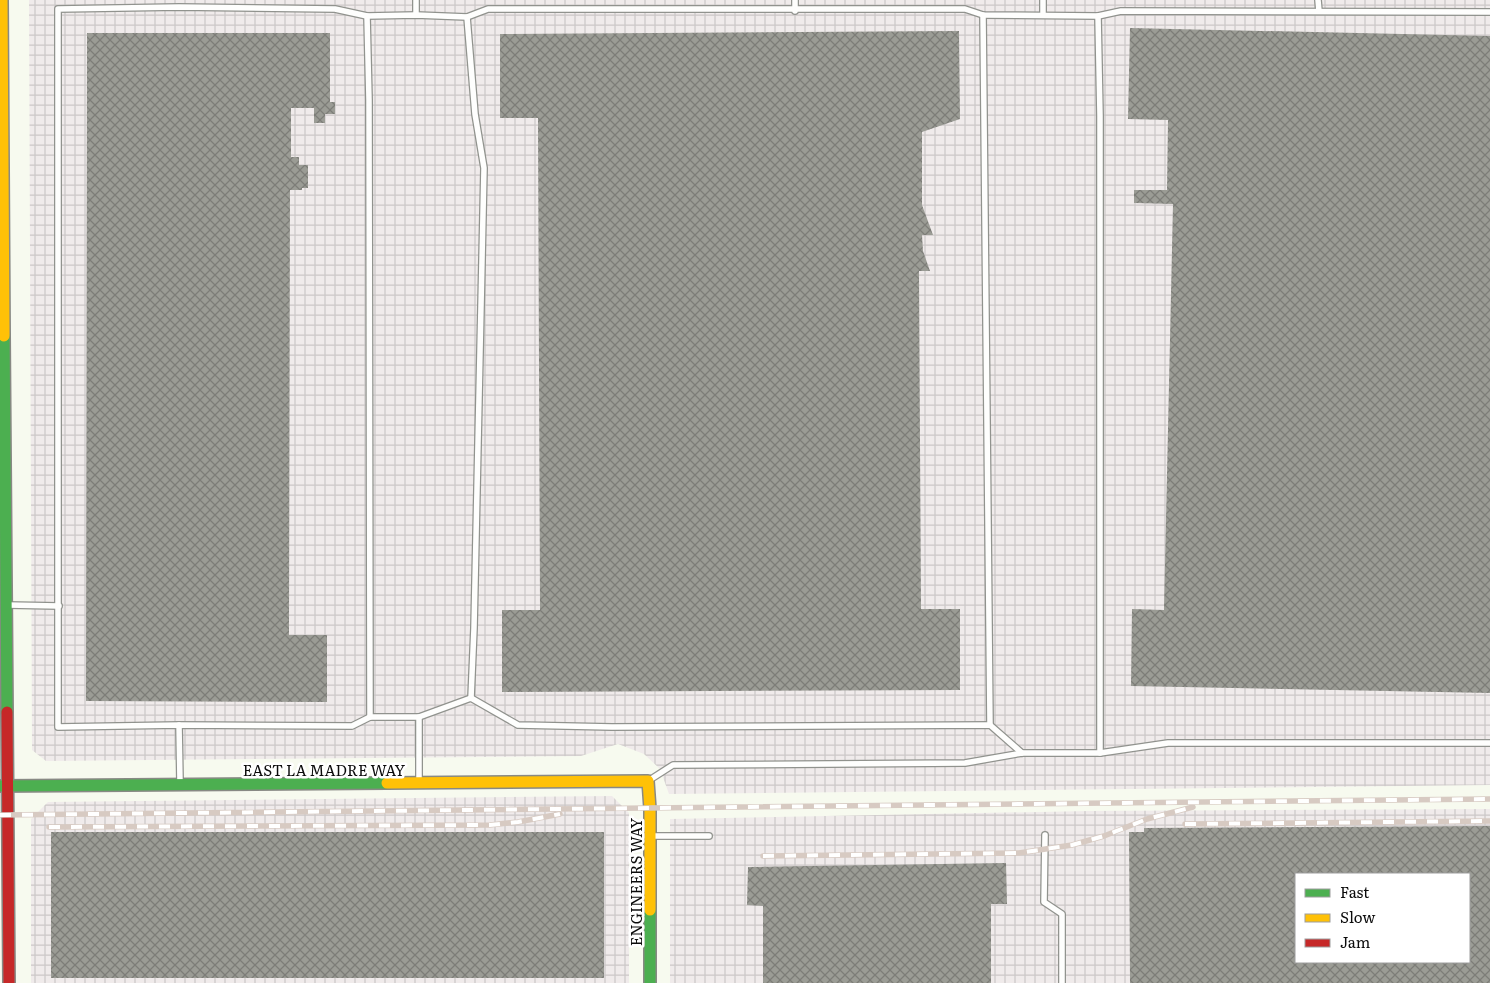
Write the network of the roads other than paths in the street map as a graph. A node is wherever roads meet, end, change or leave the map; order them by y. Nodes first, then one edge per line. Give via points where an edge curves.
1 (2, 0) edge
2 (179, 0) edge
3 (416, 0) edge
4 (795, 0) edge
5 (1042, 0) edge
6 (1318, 0) edge
7 (179, 7) junction
8 (795, 11) junction
9 (1318, 11) junction
10 (1490, 12) edge
11 (416, 15) junction
12 (983, 15) junction
13 (1042, 15) junction
14 (367, 16) junction
15 (1098, 16) junction
16 (467, 17) junction
17 (2, 300) edge
18 (3, 387) edge
19 (7, 605) junction
20 (59, 606) junction
21 (4, 685) edge
22 (472, 698) junction
23 (419, 717) junction
24 (370, 718) junction
25 (179, 725) junction
26 (990, 725) junction
27 (1490, 743) edge
28 (1022, 753) junction
29 (1100, 753) junction
30 (648, 781) junction
31 (419, 783) junction
32 (180, 784) junction
33 (4, 786) edge
34 (1045, 835) dead end
35 (650, 836) junction
36 (709, 836) dead end
37 (9, 983) edge
38 (650, 983) edge
39 (1062, 983) edge

1 - 17 street
2 - 7 lane
3 - 11 lane
4 - 8 lane
5 - 13 lane
6 - 9 lane
7 - 14 lane via 335,9
7 - 20 lane via 58,9
8 - 12 lane via 965,9
8 - 16 lane via 488,9
9 - 10 lane
9 - 15 lane via 1121,11
11 - 14 lane
11 - 16 lane
12 - 13 lane
12 - 26 lane
13 - 15 lane
14 - 24 lane via 370,100
15 - 29 lane
16 - 22 lane via 475,114 484,168
17 - 18 street
18 - 19 street
19 - 20 lane
19 - 21 street
20 - 25 lane via 58,727
21 - 33 street
22 - 23 lane
22 - 26 lane via 518,725
23 - 24 lane
23 - 31 lane
24 - 25 lane via 352,726
25 - 32 lane
26 - 28 lane
27 - 29 lane via 1168,743
28 - 29 lane
28 - 30 lane via 965,763 674,765
30 - 31 street, EAST LA MADRE WAY
30 - 35 street, ENGINEERS WAY
31 - 32 street, EAST LA MADRE WAY
32 - 33 street, EAST LA MADRE WAY
33 - 37 street
34 - 39 lane via 1044,902 1062,914
35 - 36 lane
35 - 38 street, ENGINEERS WAY

